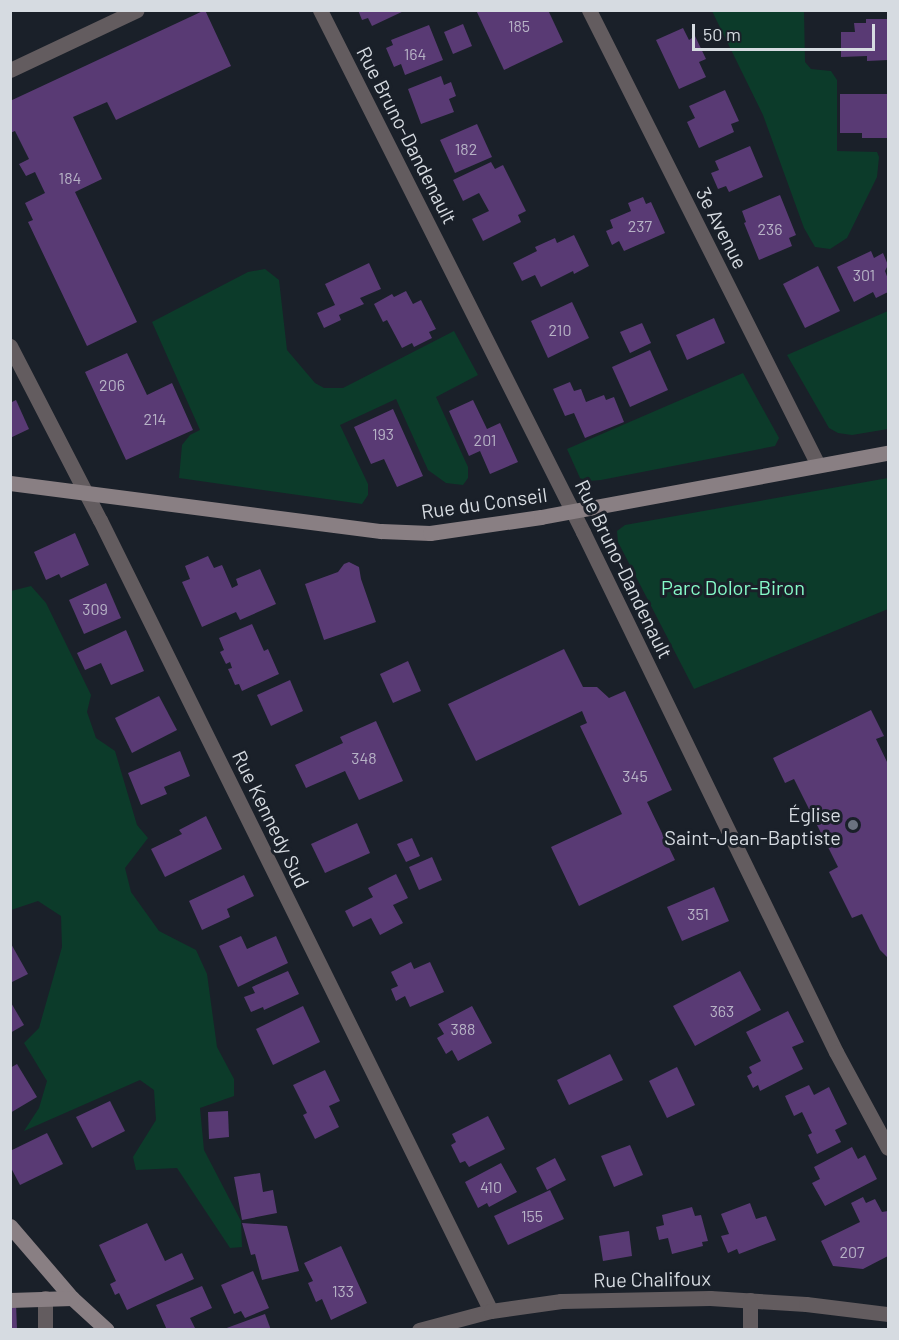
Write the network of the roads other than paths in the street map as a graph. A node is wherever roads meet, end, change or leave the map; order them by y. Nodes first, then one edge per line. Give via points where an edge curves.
1 (137, 10) edge
2 (320, 10) edge
3 (590, 10) edge
4 (10, 70) edge
5 (10, 346) edge
6 (888, 453) edge
7 (818, 465) junction
8 (10, 483) edge
9 (85, 494) junction
10 (572, 511) junction
11 (888, 1148) edge
12 (10, 1226) edge
13 (45, 1298) junction
14 (72, 1298) junction
15 (10, 1300) edge
16 (750, 1300) junction
17 (491, 1311) junction
18 (888, 1314) edge
19 (45, 1329) edge
20 (106, 1329) edge
21 (419, 1329) edge
22 (750, 1329) edge

1 - 4 street
2 - 10 street, Rue Bruno-Dandenault
3 - 7 street, 3e Avenue
5 - 9 street, Rue Kennedy Sud
6 - 7 street, Rue du Conseil
7 - 10 street, Rue du Conseil
8 - 9 street, Rue du Conseil
9 - 10 street, Rue du Conseil via 405,534
9 - 17 street, Rue Kennedy Sud
10 - 11 street, Rue Bruno-Dandenault via 836,1052
12 - 14 street
13 - 14 street
13 - 15 street
13 - 19 street
14 - 20 street
16 - 17 street, Rue Chalifoux via 561,1301
16 - 18 street, Rue Chalifoux
16 - 22 street
17 - 21 street, Rue Chalifoux

